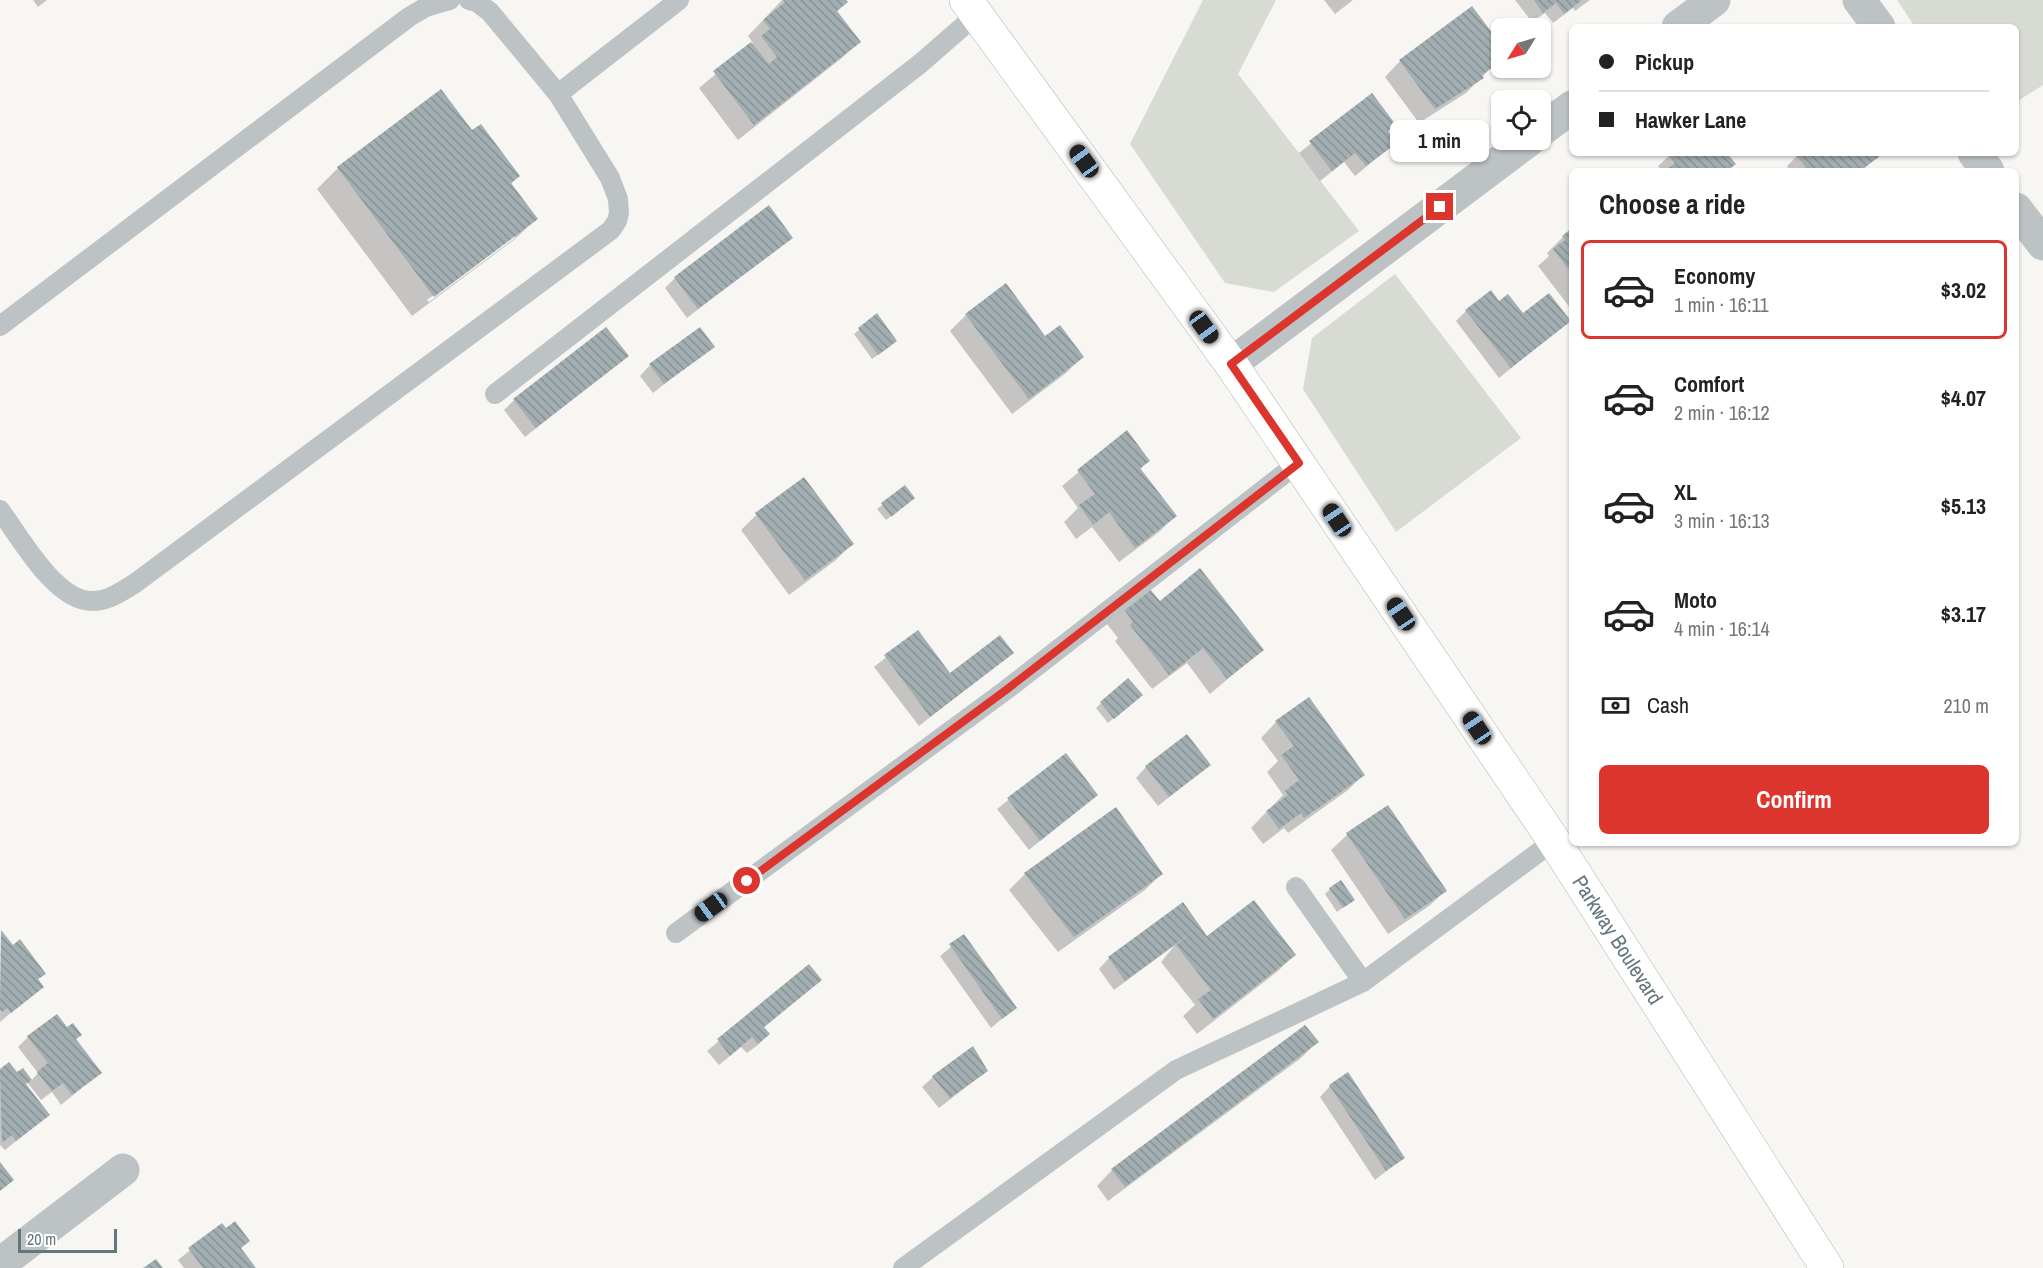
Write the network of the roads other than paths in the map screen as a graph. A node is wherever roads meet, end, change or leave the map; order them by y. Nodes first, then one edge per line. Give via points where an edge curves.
1 (450, 0) edge
2 (469, 0) edge
3 (679, 0) edge
4 (1714, 0) edge
5 (1858, 0) edge
6 (972, 7) edge
7 (1682, 24) edge
8 (1877, 24) edge
9 (558, 94) junction
10 (1569, 109) edge
11 (1551, 123) edge
12 (1516, 150) edge
13 (1976, 156) edge
14 (1986, 168) edge
15 (2019, 213) edge
16 (2043, 244) edge
17 (0, 326) edge
18 (1231, 364) junction
19 (495, 394) dead end
20 (1299, 463) junction
21 (0, 510) edge
22 (1554, 841) junction
23 (1296, 887) dead end
24 (676, 933) dead end
25 (1363, 982) junction
26 (123, 1170) dead end
27 (0, 1264) edge
28 (903, 1268) edge
29 (1827, 1268) edge

1 - 17 lane via 409,17
2 - 9 lane via 490,12
3 - 9 lane
4 - 7 street
5 - 8 street
6 - 18 street, Parkway Boulevard
6 - 19 lane via 921,63
9 - 21 lane via 610,178 618,199 617,221 591,246 134,584 107,599 91,602 63,591
10 - 11 street
12 - 18 street
13 - 14 street
15 - 16 street
18 - 20 street, Parkway Boulevard
20 - 22 street, Parkway Boulevard
20 - 24 lane via 1006,690
22 - 25 lane
22 - 29 street, Parkway Boulevard
23 - 25 lane
25 - 28 lane via 1176,1070
26 - 27 street

